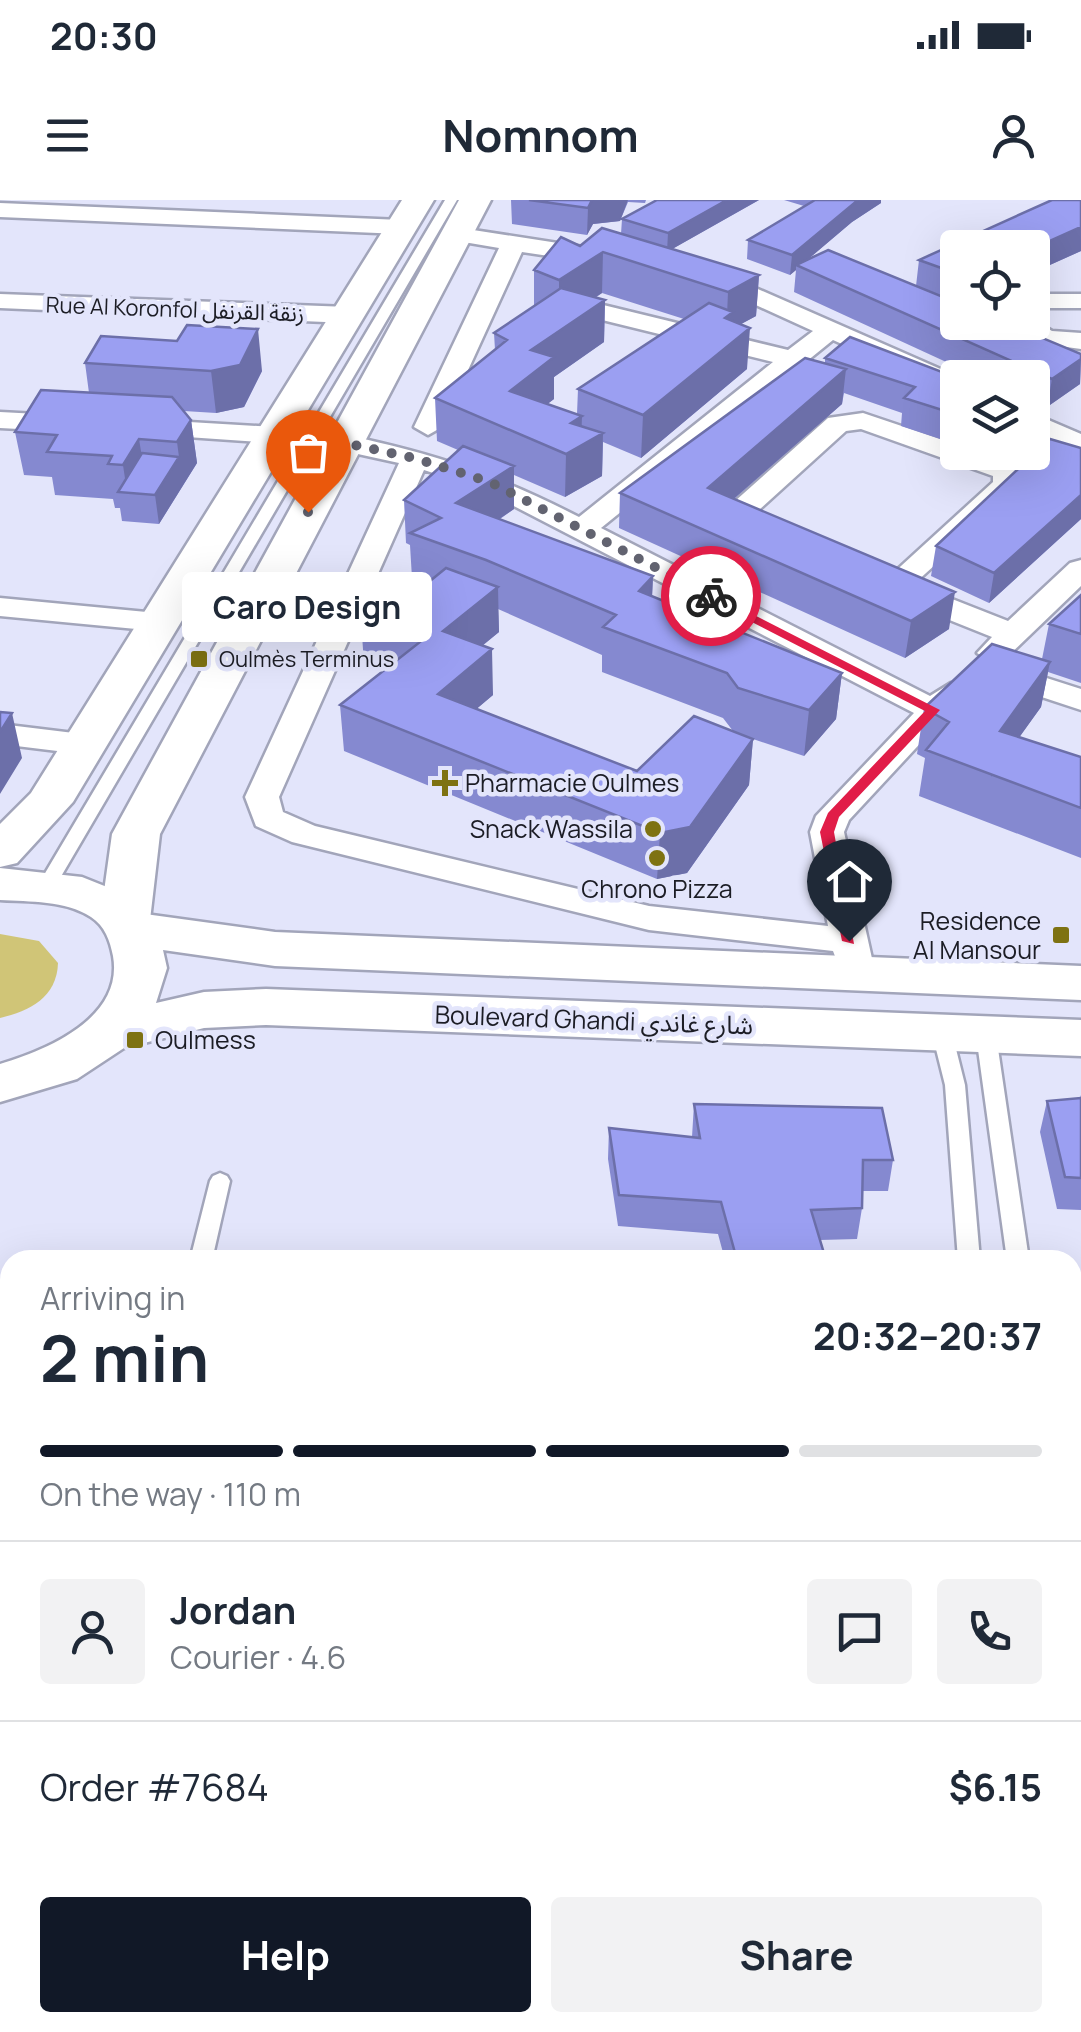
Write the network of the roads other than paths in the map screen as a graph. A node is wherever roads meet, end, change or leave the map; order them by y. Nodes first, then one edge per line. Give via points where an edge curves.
1 (475, 200) edge
2 (64, 206) edge
3 (0, 210) edge
4 (409, 214) edge
5 (452, 217) edge
6 (514, 242) junction
7 (631, 261) edge
8 (680, 270) edge
9 (0, 301) edge
10 (596, 311) edge
11 (349, 316) junction
12 (832, 328) junction
13 (693, 335) junction
14 (1050, 338) edge
15 (1081, 341) edge
16 (664, 356) edge
17 (793, 358) junction
18 (940, 378) edge
19 (0, 420) edge
20 (428, 427) dead end
21 (1050, 429) edge
22 (274, 435) junction
23 (345, 443) junction
24 (1081, 444) edge
25 (414, 458) junction
26 (580, 530) junction
27 (792, 548) edge
28 (1081, 570) edge
29 (860, 574) edge
30 (893, 587) junction
31 (0, 607) edge
32 (157, 622) junction
33 (1013, 634) junction
34 (979, 666) junction
35 (1081, 700) edge
36 (933, 710) junction
37 (0, 734) edge
38 (82, 744) junction
39 (0, 852) edge
40 (24, 885) edge
41 (128, 925) junction
42 (853, 958) junction
43 (1081, 983) edge
44 (109, 1033) junction
45 (964, 1034) junction
46 (1081, 1038) edge
47 (4, 1090) edge
48 (220, 1181) dead end
49 (203, 1250) edge
50 (968, 1250) edge
51 (1016, 1250) edge

1 - 5 main road
2 - 3 street
2 - 4 street
4 - 11 main road
5 - 6 street
5 - 23 main road
5 - 40 lane
6 - 7 street
6 - 20 street
8 - 12 street via 726,280
9 - 11 street, Rue Al Koronfol زنقة القرنفل
10 - 13 street
11 - 22 main road
12 - 17 street
12 - 18 street
13 - 16 street
13 - 17 street
14 - 15 street
17 - 26 street
19 - 22 street
21 - 24 street
22 - 32 main road
23 - 25 street
23 - 41 main road via 136,834
25 - 26 street via 490,482
25 - 42 street via 262,797 268,818 304,834 649,918
26 - 36 street
27 - 30 street via 741,529 735,516 838,424 862,421 1003,470 1006,485
28 - 33 street
29 - 30 street
30 - 33 street
31 - 32 street
32 - 38 main road
33 - 34 street
34 - 35 street
34 - 36 street
36 - 42 street via 833,816 827,832
37 - 38 street
38 - 39 main road via 49,802
40 - 41 main road via 92,897
41 - 42 main road via 275,949
41 - 44 main road via 142,951 143,974 130,1010
42 - 43 main road
44 - 45 main road, Boulevard Ghandi شارع غاندي via 204,1010 266,1007
44 - 47 main road via 67,1062
45 - 46 main road, Boulevard Ghandi شارع غاندي
45 - 50 lane via 954,1085
45 - 51 lane
48 - 49 lane

